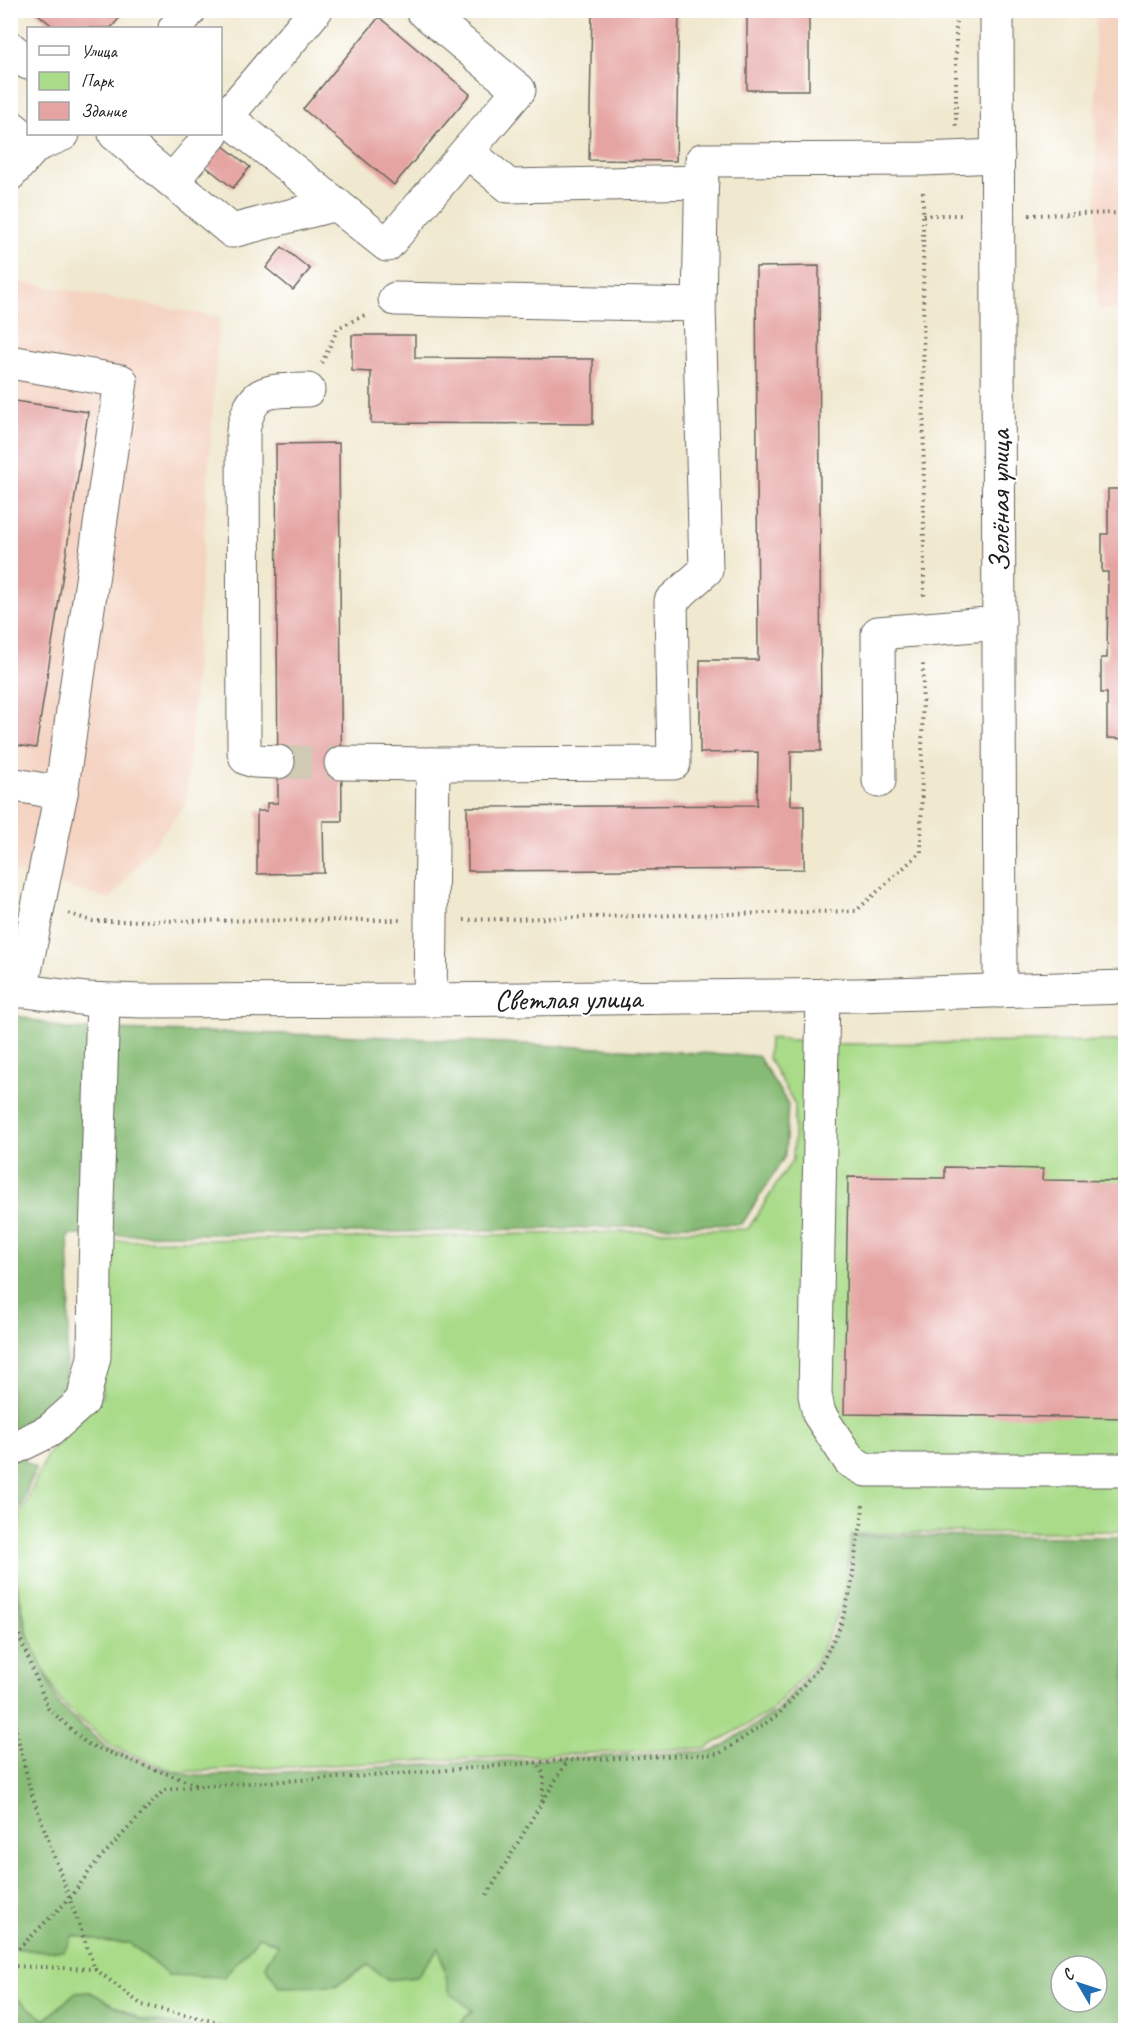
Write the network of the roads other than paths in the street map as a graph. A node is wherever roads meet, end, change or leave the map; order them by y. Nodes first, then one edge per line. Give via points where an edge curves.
1 (190, 10) edge
2 (316, 10) edge
3 (422, 10) edge
4 (997, 10) edge
5 (176, 27) edge
6 (10, 48) edge
7 (27, 62) edge
8 (222, 123) edge
9 (222, 126) edge
10 (36, 135) edge
11 (116, 135) edge
12 (211, 135) edge
13 (468, 152) junction
14 (998, 156) junction
15 (10, 174) edge
16 (172, 181) junction
17 (702, 182) junction
18 (336, 204) junction
19 (395, 299) road end
20 (699, 305) junction
21 (10, 362) edge
22 (308, 390) road end
23 (999, 623) junction
24 (278, 762) tunnel mouth
25 (341, 763) tunnel mouth
26 (433, 764) junction
27 (879, 781) dead end
28 (10, 784) edge
29 (60, 793) junction
30 (1125, 987) edge
31 (16, 990) edge
32 (1000, 991) junction
33 (823, 995) junction
34 (103, 999) junction
35 (430, 1000) junction
36 (10, 1450) edge
37 (1125, 1470) edge

1 - 5 street
2 - 8 street
3 - 13 street via 519,90
4 - 14 street, Зелёная улица
6 - 7 street
9 - 18 street
10 - 15 street
11 - 16 street
12 - 16 street
13 - 17 street via 509,186
13 - 18 street via 387,245
14 - 17 street via 702,160
14 - 23 street, Зелёная улица
16 - 18 street via 232,231
17 - 20 street
19 - 20 street
20 - 26 street via 706,570 672,601 674,763
21 - 29 street via 121,381
22 - 24 street via 268,391 255,399 246,413 243,431 244,752 246,758 254,761
23 - 27 street via 878,633
23 - 32 street, Зелёная улица
25 - 26 street
26 - 35 street
28 - 29 street
29 - 31 street
30 - 32 street, Светлая улица
31 - 34 street, Светлая улица
32 - 33 street, Светлая улица
33 - 35 street, Светлая улица
33 - 37 street via 815,1395 819,1414 850,1461 866,1470
34 - 35 street, Светлая улица
34 - 36 street via 94,1357 83,1401 49,1431

